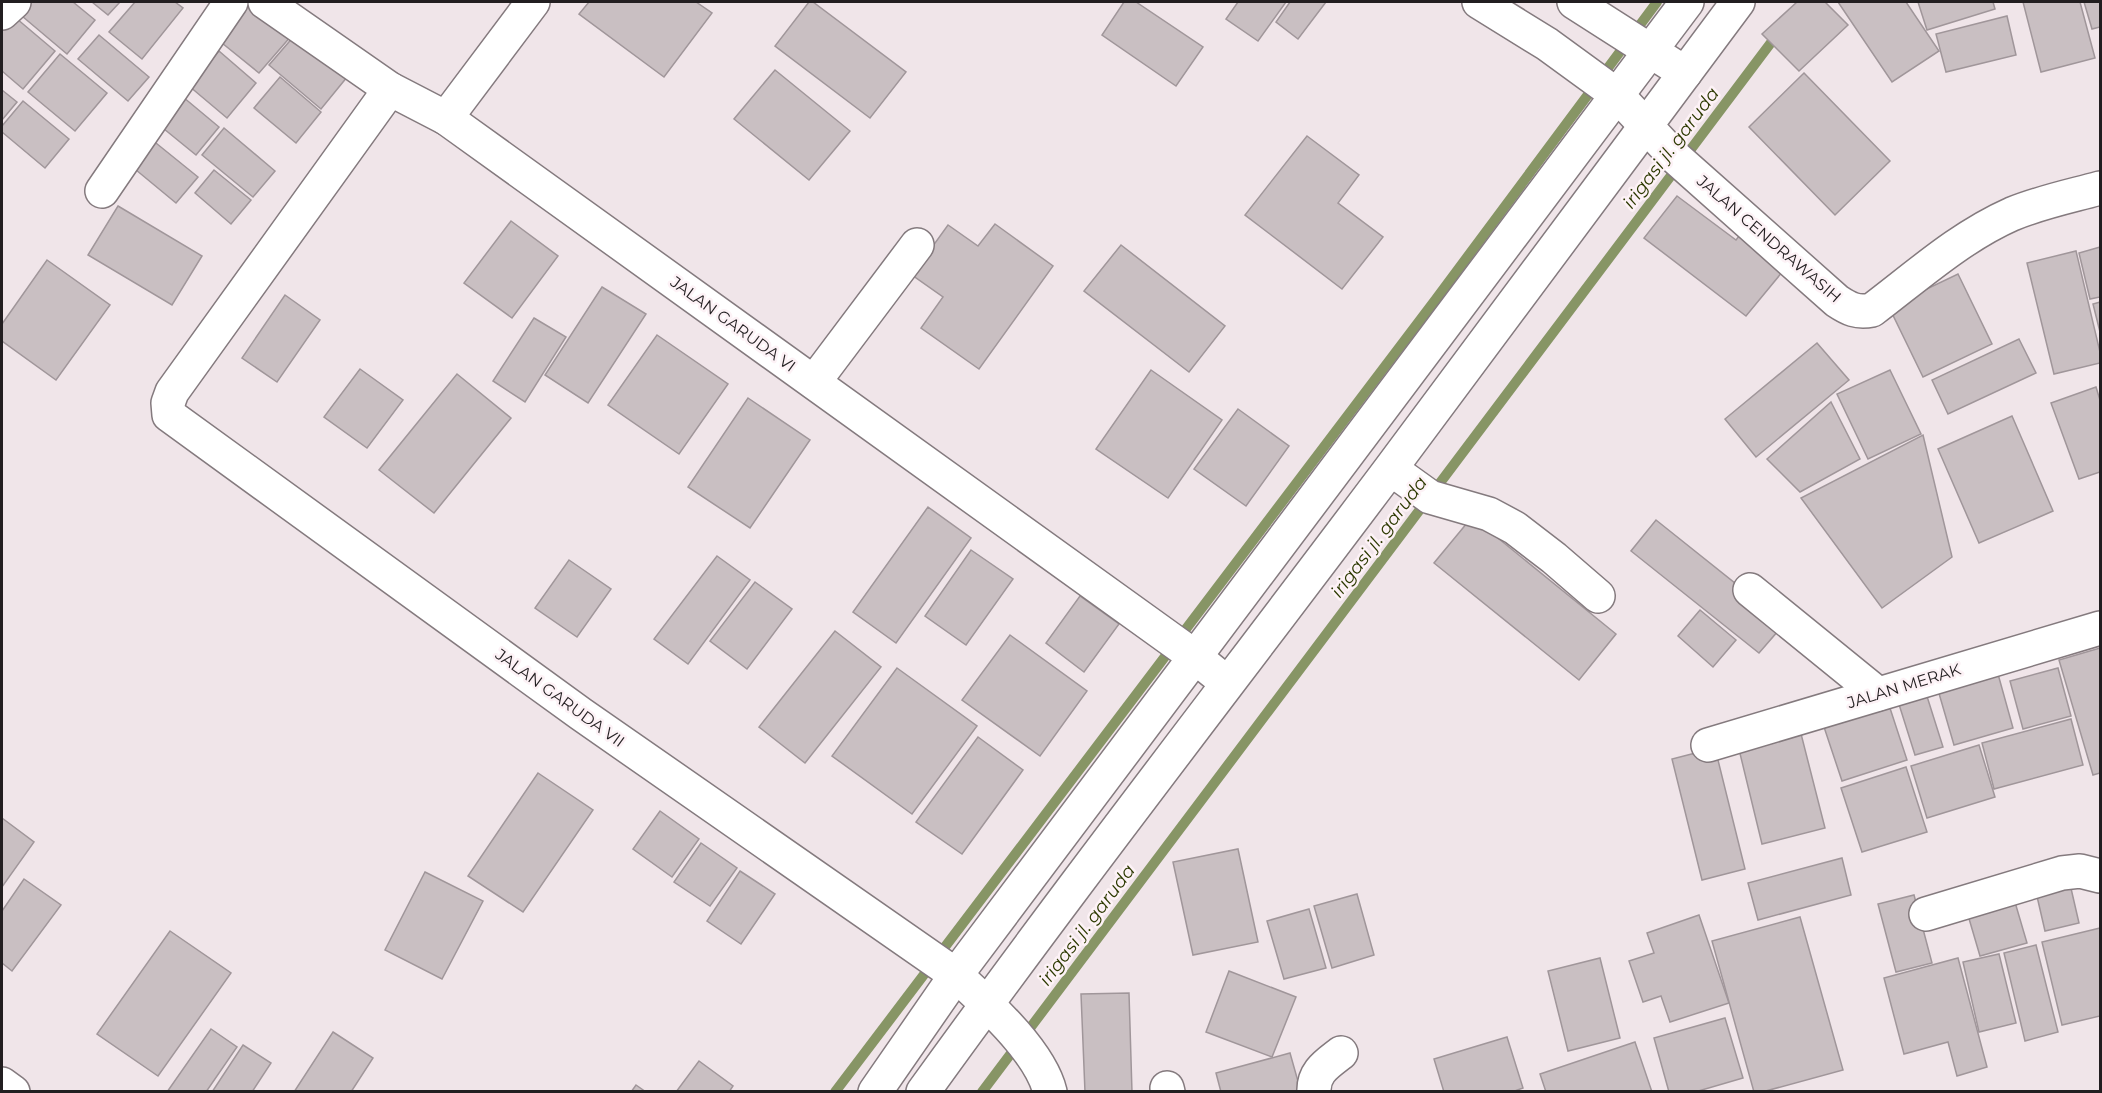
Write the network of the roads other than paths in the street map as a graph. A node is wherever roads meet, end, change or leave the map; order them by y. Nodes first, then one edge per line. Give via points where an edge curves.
1 (14, 2) edge
2 (231, 2) edge
3 (265, 2) edge
4 (533, 2) edge
5 (1479, 2) edge
6 (1574, 2) edge
7 (1687, 2) edge
8 (1738, 2) edge
9 (2, 14) edge
10 (1651, 51) junction
11 (1685, 73) junction
12 (390, 89) junction
13 (1617, 95) junction
14 (446, 118) junction
15 (1647, 124) junction
16 (2100, 188) edge
17 (102, 191) dead end
18 (917, 245) dead end
19 (814, 382) junction
20 (1391, 469) junction
21 (1750, 590) dead end
22 (1598, 596) dead end
23 (2100, 628) edge
24 (1194, 656) junction
25 (1227, 683) junction
26 (1878, 694) junction
27 (1708, 745) dead end
28 (2100, 876) edge
29 (1926, 914) dead end
30 (957, 975) junction
31 (986, 1003) junction
32 (1341, 1053) dead end
33 (2, 1084) edge
34 (13, 1092) edge
35 (874, 1092) edge
36 (923, 1092) edge
37 (1050, 1092) edge
38 (1314, 1092) edge

1 - 9 street
2 - 17 street
3 - 12 street, JALAN GARUDA VI
4 - 14 street
5 - 13 street, JALAN CENDRAWASIH via 1547,44
6 - 10 street
7 - 10 street
8 - 11 street
10 - 11 street
10 - 13 street
11 - 15 street
12 - 14 street, JALAN GARUDA VI
12 - 30 street, JALAN GARUDA VII via 172,392 169,415 581,714
13 - 15 street, JALAN CENDRAWASIH
13 - 24 street
14 - 19 street, JALAN GARUDA VI
15 - 16 street, JALAN CENDRAWASIH via 1684,164 1837,301 1857,312 1872,310 1936,260 1984,229 2038,204
15 - 20 street
18 - 19 street
19 - 24 street, JALAN GARUDA VI
20 - 22 street via 1438,500 1489,514 1515,528
20 - 25 street
21 - 26 street
23 - 26 street, JALAN MERAK
24 - 25 street, JALAN GARUDA VI
24 - 30 street
25 - 31 street
26 - 27 street, JALAN MERAK
28 - 29 street via 2080,871 2062,873
30 - 31 street, JALAN GARUDA VII
30 - 35 street
31 - 36 street
31 - 37 street, JALAN GARUDA VII via 1042,1070
32 - 38 street via 1318,1071
33 - 34 street

